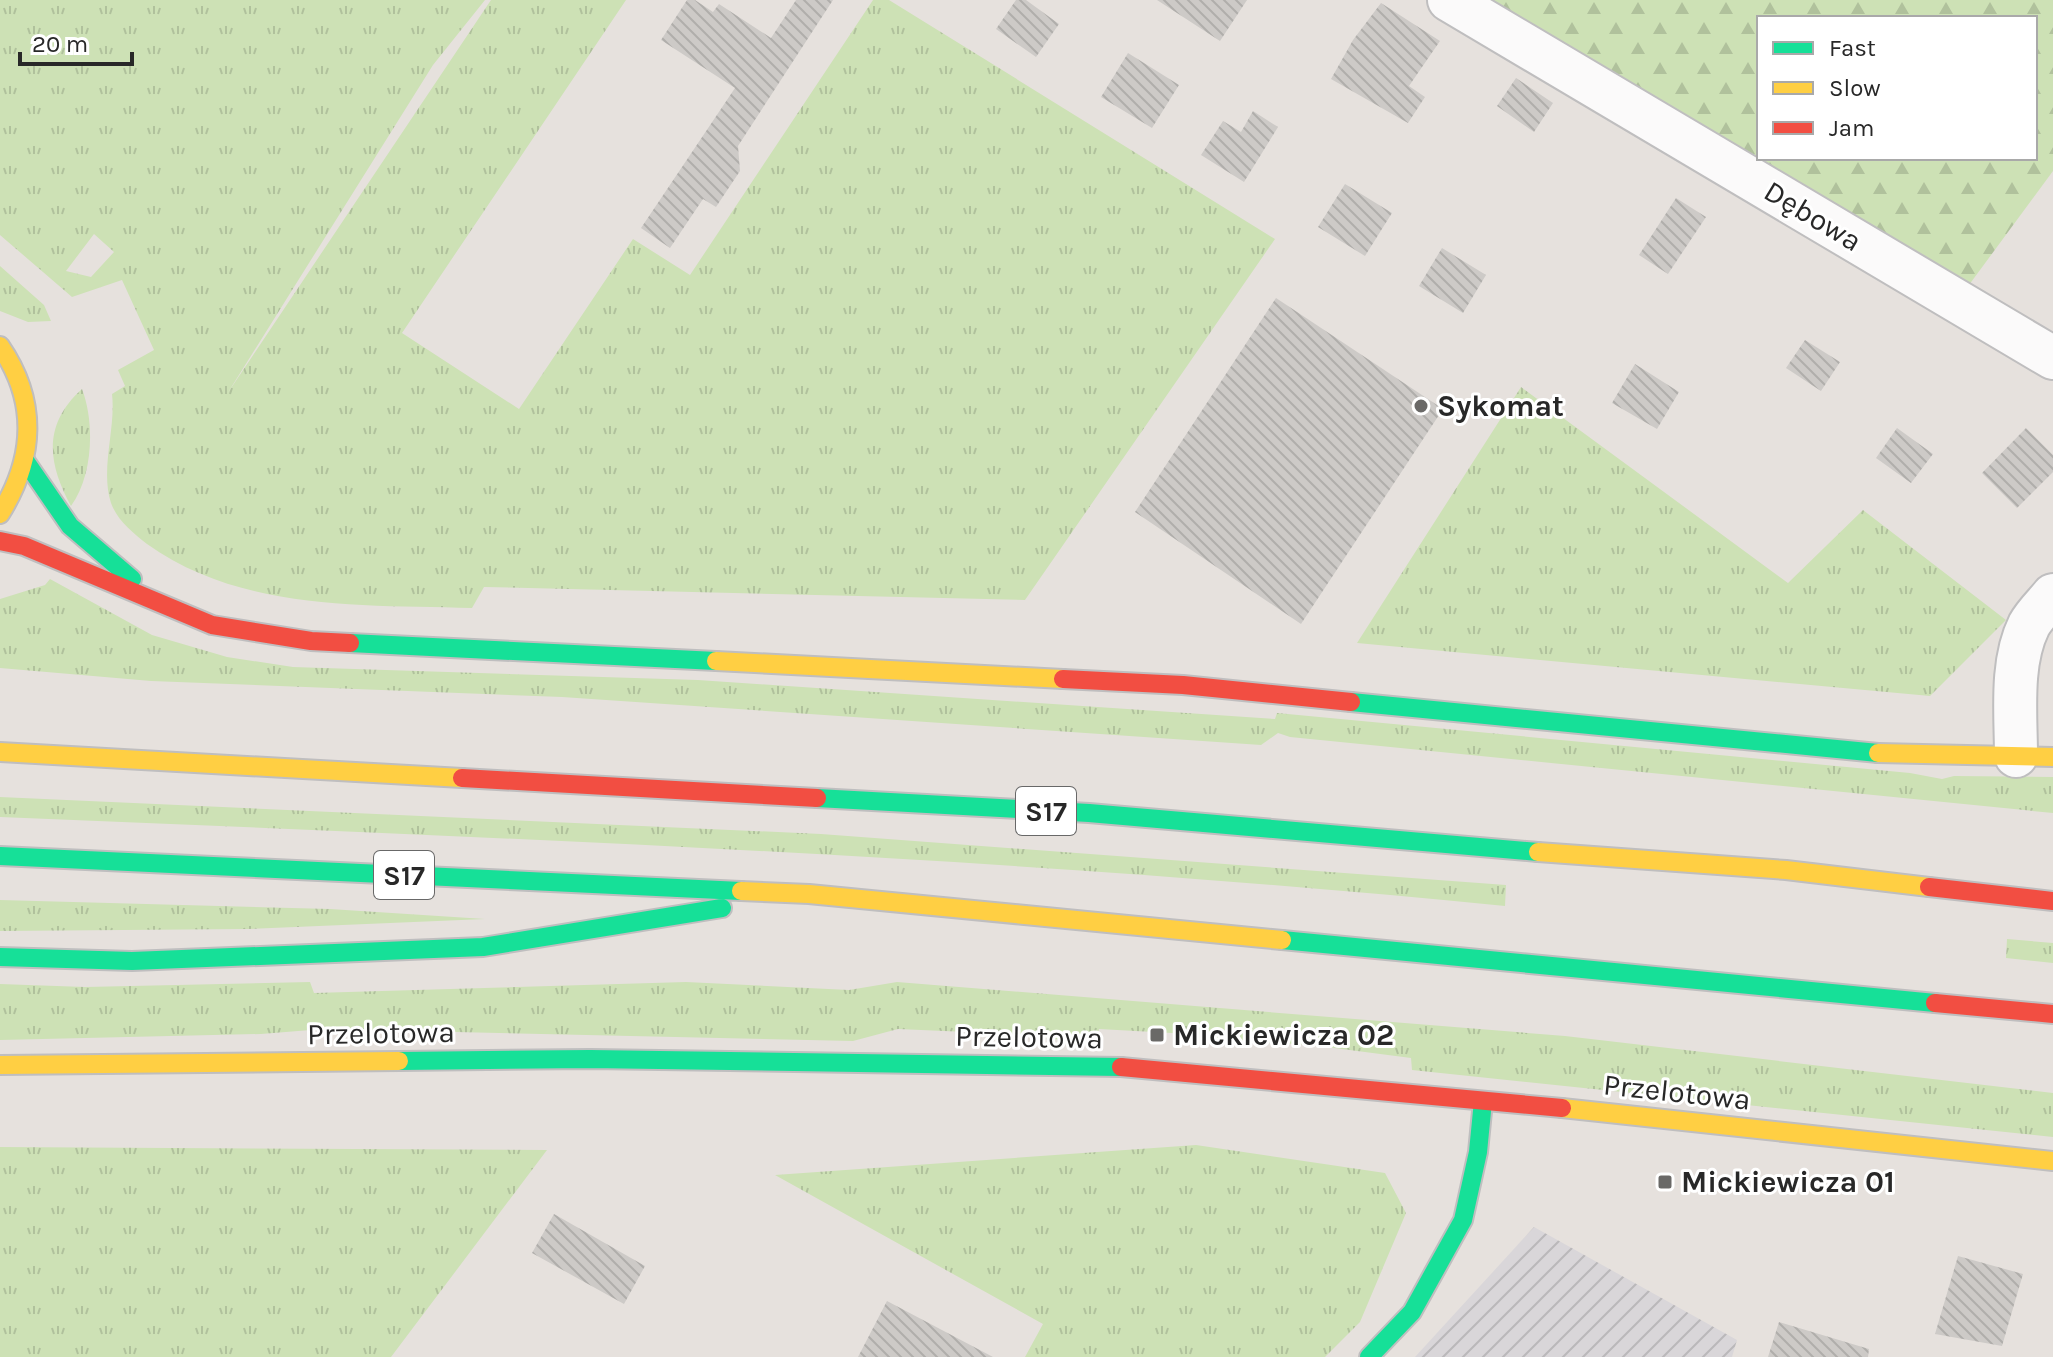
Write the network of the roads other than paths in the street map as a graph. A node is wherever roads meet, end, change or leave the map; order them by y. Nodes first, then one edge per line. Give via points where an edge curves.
1 (1449, 0) edge
2 (0, 346) edge
3 (2053, 358) edge
4 (26, 462) junction
5 (0, 514) edge
6 (0, 541) edge
7 (2053, 595) edge
8 (172, 610) junction
9 (0, 745) edge
10 (0, 752) edge
11 (37, 754) junction
12 (2034, 756) edge
13 (0, 856) edge
14 (809, 894) junction
15 (2053, 901) edge
16 (0, 957) edge
17 (2053, 1014) edge
18 (0, 1065) edge
19 (1483, 1101) junction
20 (2053, 1161) edge
21 (1369, 1357) edge

1 - 3 street, Dębowa
2 - 4 main road via 28,405
4 - 5 main road
4 - 8 main road via 70,526
6 - 8 main road via 24,546
7 - 12 street via 2030,625 2016,688
8 - 12 main road via 212,625 311,641 1183,685 1856,753
9 - 11 main road
10 - 11 main road, S17
11 - 15 main road, S17 via 1089,813 1786,870
13 - 14 main road, S17
14 - 16 main road via 483,947 132,961
14 - 17 main road, S17
18 - 19 main road, Przelotowa via 590,1059 1095,1066
19 - 20 main road, Przelotowa
19 - 21 main road via 1463,1220 1412,1312

